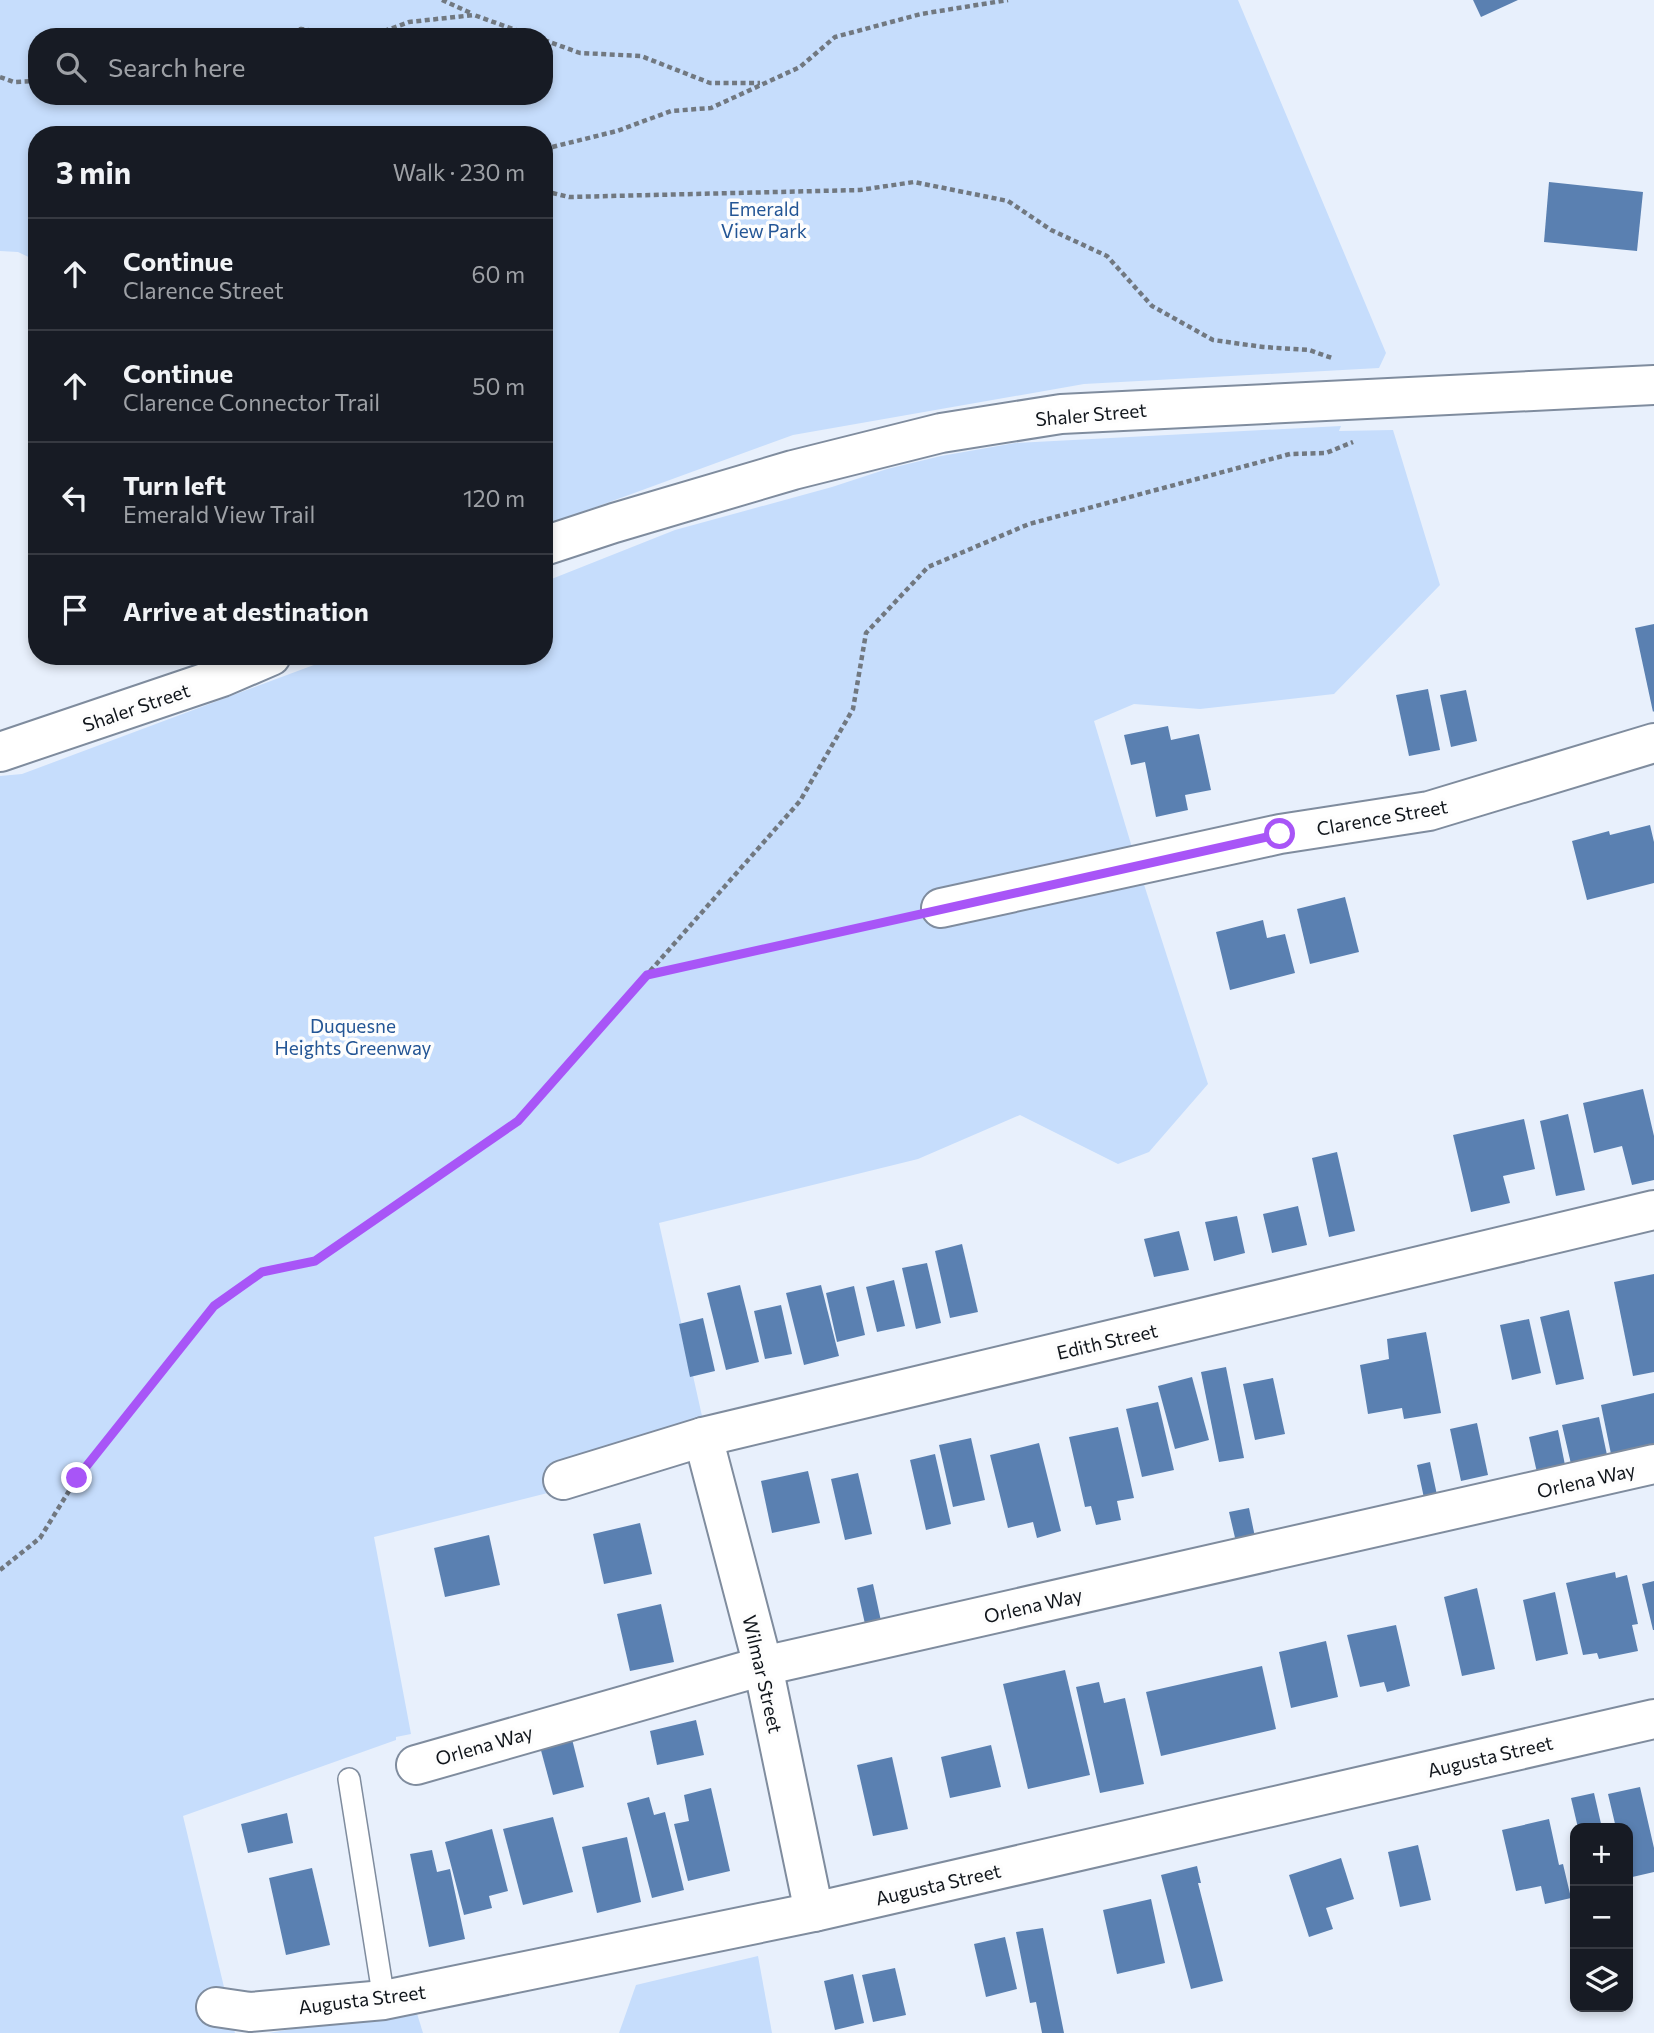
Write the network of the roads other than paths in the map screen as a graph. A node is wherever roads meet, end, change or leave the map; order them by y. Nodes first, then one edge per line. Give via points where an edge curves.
1 (1654, 385) edge
2 (553, 544) edge
3 (250, 665) edge
4 (1654, 744) edge
5 (0, 752) edge
6 (942, 908) road end
7 (1654, 1210) edge
8 (703, 1437) junction
9 (1654, 1464) edge
10 (563, 1480) dead end
11 (762, 1666) junction
12 (1654, 1719) edge
13 (416, 1765) dead end
14 (349, 1779) dead end
15 (814, 1912) junction
16 (384, 2000) junction
17 (216, 2007) dead end

1 - 2 street, Shaler Street via 1061,414 941,433 793,470
3 - 5 street, Shaler Street
4 - 6 street, Clarence Street via 1429,811 1280,834
7 - 8 street, Edith Street
8 - 10 street, Edith Street
8 - 11 street, Wilmar Street
9 - 11 street, Orlena Way
11 - 13 street, Orlena Way
11 - 15 street, Wilmar Street
12 - 15 street, Augusta Street
14 - 16 lane
15 - 16 street, Augusta Street
16 - 17 street, Augusta Street via 250,2012

